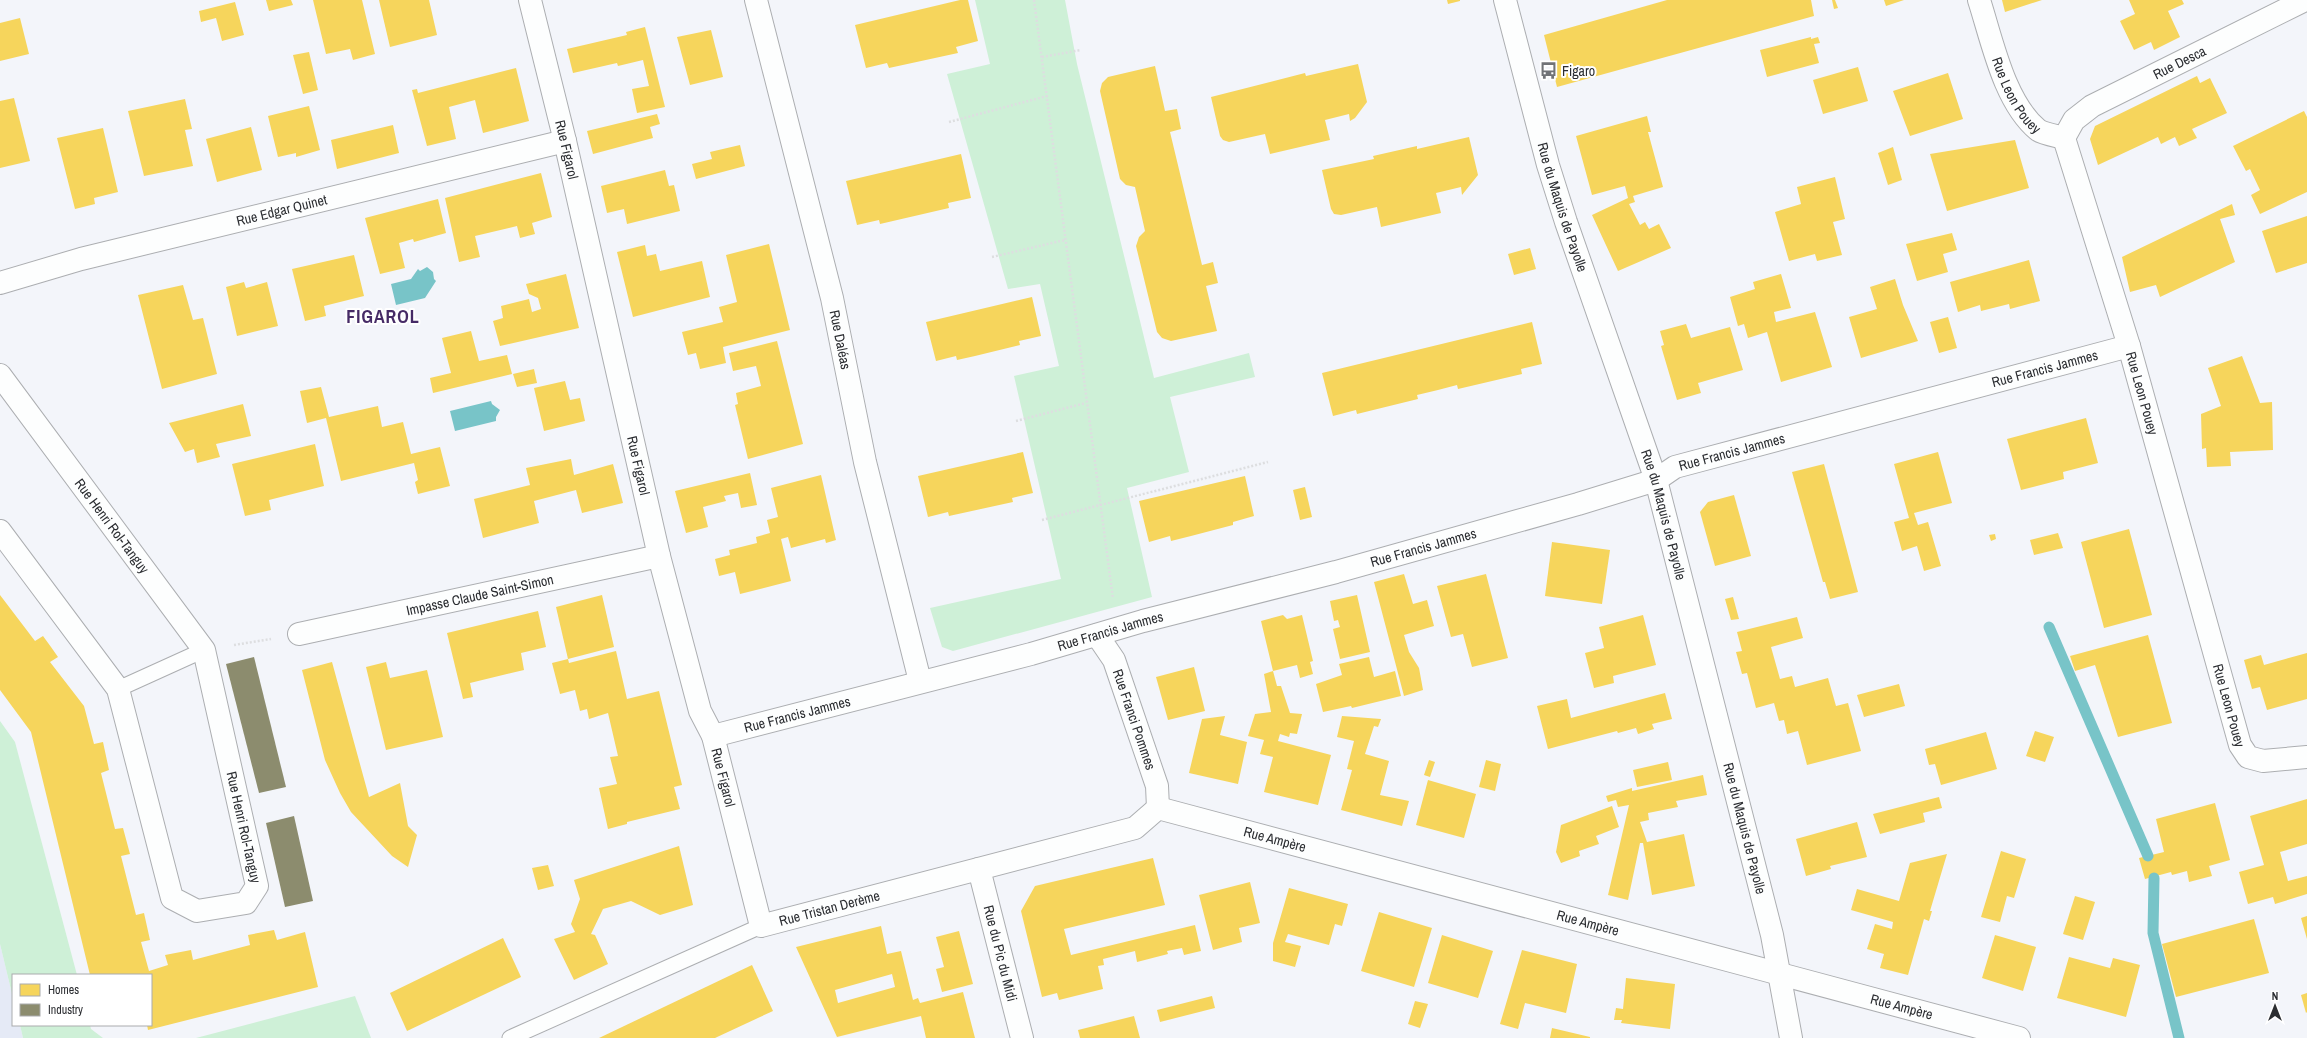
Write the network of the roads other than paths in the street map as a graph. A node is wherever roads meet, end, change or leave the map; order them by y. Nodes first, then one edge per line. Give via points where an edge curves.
1 (530, 0) edge
2 (756, 0) edge
3 (1505, 0) edge
4 (1979, 0) edge
5 (2305, 0) edge
6 (2064, 138) junction
7 (565, 141) junction
8 (0, 283) edge
9 (2129, 346) junction
10 (0, 375) edge
11 (1656, 480) junction
12 (0, 531) edge
13 (659, 556) junction
14 (1107, 632) junction
15 (300, 634) road end
16 (204, 650) junction
17 (920, 681) junction
18 (118, 689) junction
19 (713, 736) junction
20 (2307, 757) edge
21 (1158, 808) junction
22 (979, 869) junction
23 (762, 926) junction
24 (1780, 974) junction
25 (510, 1038) edge
26 (1022, 1038) edge
27 (1791, 1038) edge
28 (2019, 1038) edge

1 - 7 street, Rue Figarol
2 - 17 street, Rue Daléas via 832,298 865,462
3 - 11 street, Rue du Maquis de Payolle via 1563,215
4 - 6 street, Rue Leon Pouey via 2001,72 2020,108 2039,130
5 - 6 street, Rue Desca via 2092,106 2074,120
6 - 9 street, Rue Leon Pouey
7 - 8 street, Rue Edgar Quinet via 80,259
7 - 13 street, Rue Figarol
9 - 11 street, Rue Francis Jammes via 1675,467
9 - 20 street, Rue Leon Pouey via 2240,745 2248,757 2263,761
10 - 16 street, Rue Henri Rol-Tanguy
11 - 14 street, Rue Francis Jammes via 1336,572
11 - 24 street, Rue du Maquis de Payolle
12 - 18 street, Rue Henri Rol-Tanguy
13 - 15 street, Impasse Claude Saint-Simon
13 - 19 street, Rue Figarol via 700,711
14 - 17 street, Rue Francis Jammes
14 - 21 street, Rue Franci Pommes via 1157,786
16 - 18 lane
16 - 18 street, Rue Henri Rol-Tanguy via 257,886 246,903 197,911 172,898
17 - 19 street, Rue Francis Jammes
19 - 23 street, Rue Figarol
21 - 22 street, Rue Tristan Derème via 1135,828
21 - 24 street, Rue Ampère
22 - 23 street, Rue Tristan Derème
22 - 26 street, Rue du Pic du Midi
23 - 25 lane, Rue Tristan Derème
24 - 27 street, Rue du Maquis de Payolle
24 - 28 street, Rue Ampère

